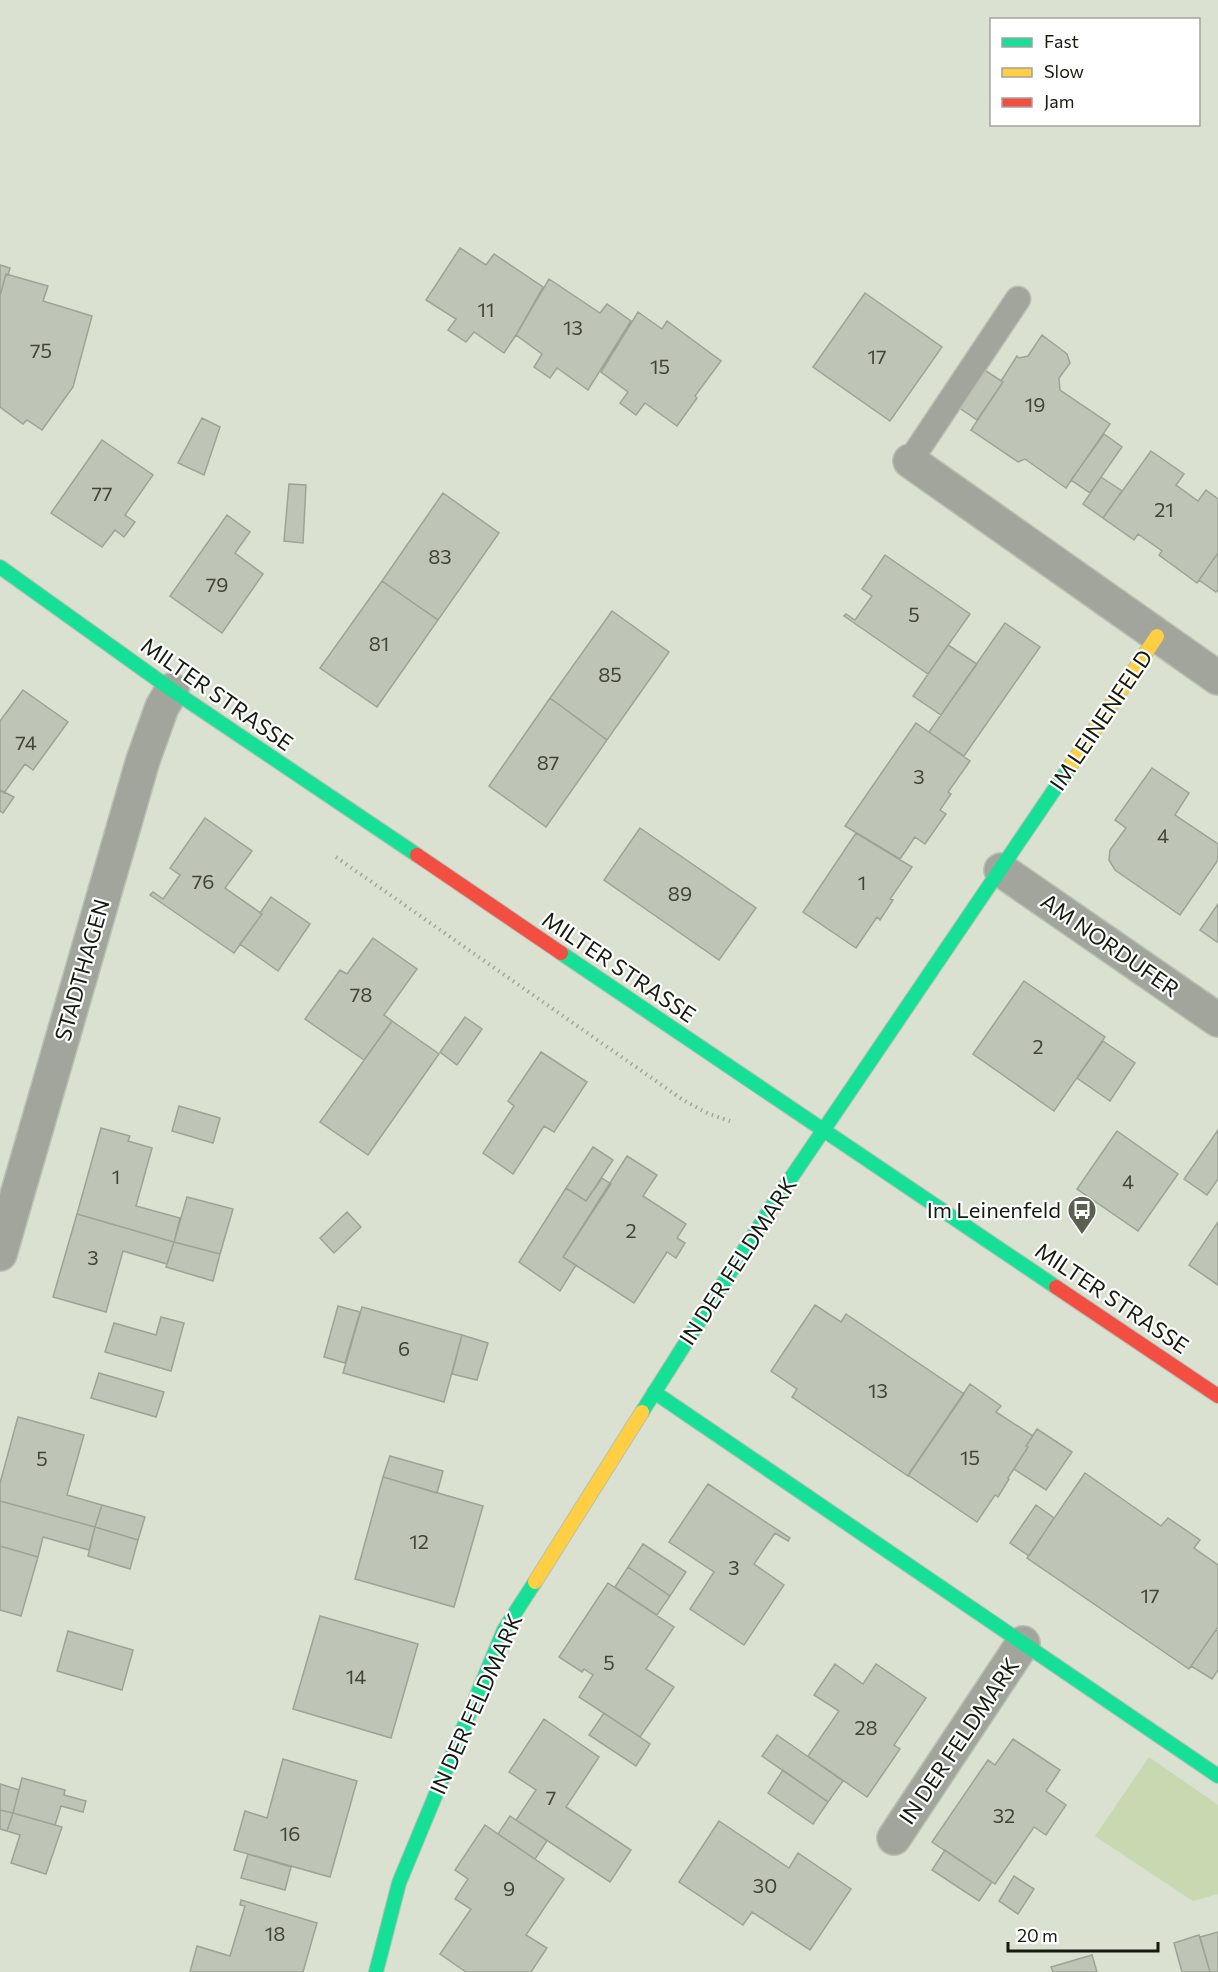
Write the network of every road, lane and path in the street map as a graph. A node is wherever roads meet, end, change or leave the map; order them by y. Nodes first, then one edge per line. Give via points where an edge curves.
1 (1018, 299) dead end
2 (910, 461) joint
3 (0, 567) edge
4 (1157, 636) junction
5 (1218, 678) edge
6 (172, 690) junction
7 (1001, 870) junction
8 (1218, 1020) edge
9 (822, 1130) junction
10 (0, 1254) edge
11 (654, 1392) junction
12 (1218, 1396) edge
13 (1023, 1643) junction
14 (1218, 1776) edge
15 (894, 1838) dead end
16 (376, 1972) edge

1 - 2 lane
2 - 4 street, IM LEINENFELD
3 - 6 street, MILTER STRASSE
4 - 5 street, IM LEINENFELD
4 - 7 street, IM LEINENFELD
6 - 9 street, MILTER STRASSE
6 - 10 street, STADTHAGEN via 142,760
7 - 8 street, AM NORDUFER
7 - 9 street, IM LEINENFELD
9 - 11 street, IN DER FELDMARK
9 - 12 street, MILTER STRASSE
11 - 13 street, IN DER FELDMARK
11 - 16 street, IN DER FELDMARK via 504,1630 399,1883
13 - 14 street, IN DER FELDMARK
13 - 15 street, IN DER FELDMARK

